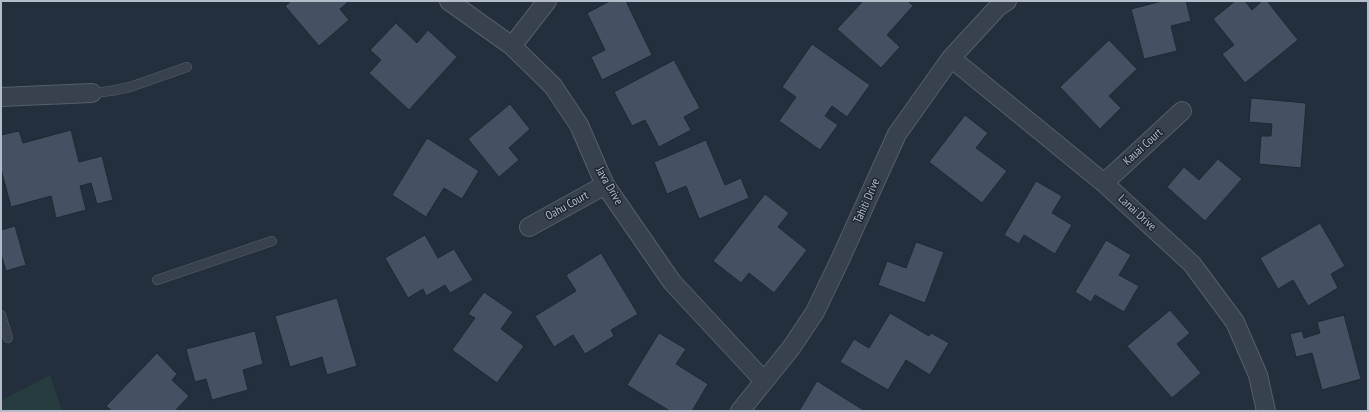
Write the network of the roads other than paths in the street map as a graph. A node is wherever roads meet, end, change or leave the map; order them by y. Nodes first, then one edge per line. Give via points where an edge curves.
1 (449, 1) edge
2 (547, 1) edge
3 (1008, 1) edge
4 (512, 46) junction
5 (951, 58) junction
6 (187, 67) dead end
7 (92, 93) joint
8 (1, 97) edge
9 (1182, 111) dead end
10 (1104, 183) junction
11 (605, 185) junction
12 (529, 227) dead end
13 (272, 241) dead end
14 (157, 280) dead end
15 (1, 315) edge
16 (8, 338) dead end
17 (764, 382) junction
18 (740, 411) edge
19 (1266, 411) edge

1 - 4 street, Java Drive
2 - 4 street
3 - 5 street, Tahiti Drive via 998,7
4 - 11 street, Java Drive via 553,86 579,125
5 - 10 street, Lanai Drive
5 - 17 street, Tahiti Drive via 896,134 815,312
6 - 7 lane via 130,87
7 - 8 street
9 - 10 street, Kauai Court
10 - 19 street, Lanai Drive via 1192,264 1235,322 1258,375
11 - 12 street, Oahu Court
11 - 17 street, Java Drive via 672,282
13 - 14 lane
15 - 16 lane
17 - 18 street, Tahiti Drive

